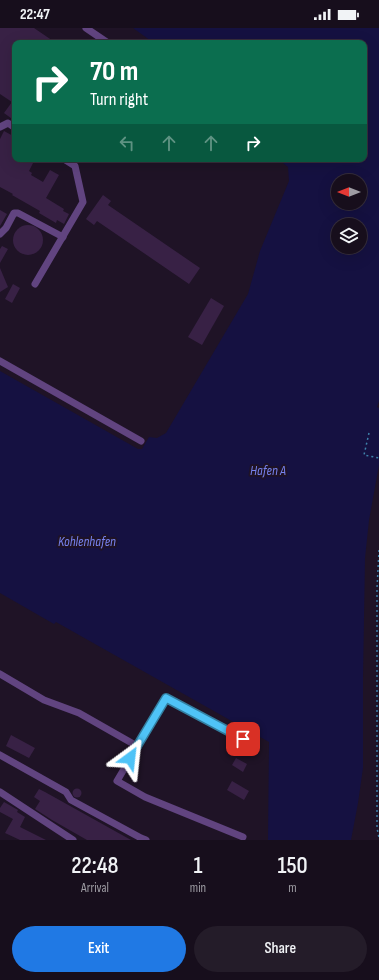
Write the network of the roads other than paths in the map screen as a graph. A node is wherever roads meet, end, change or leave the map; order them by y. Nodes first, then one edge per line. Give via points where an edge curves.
1 (86, 28) edge
2 (104, 40) edge
3 (12, 126) edge
4 (0, 127) edge
5 (69, 162) edge
6 (0, 234) edge
7 (63, 237) junction
8 (35, 284) dead end
9 (0, 361) edge
10 (141, 441) dead end
11 (0, 674) edge
12 (137, 746) junction
13 (256, 746) dead end
14 (0, 755) edge
15 (0, 792) edge
16 (243, 837) dead end
17 (73, 840) edge
18 (146, 840) edge

1 - 2 lane
3 - 4 lane via 8,123
5 - 7 lane via 75,166 83,202
6 - 7 lane via 14,213 18,213
7 - 8 lane
9 - 10 lane
11 - 12 lane via 44,700 80,713
12 - 13 lane via 166,698
12 - 16 lane via 117,781 145,798
14 - 18 lane via 66,792 71,800
15 - 17 lane

